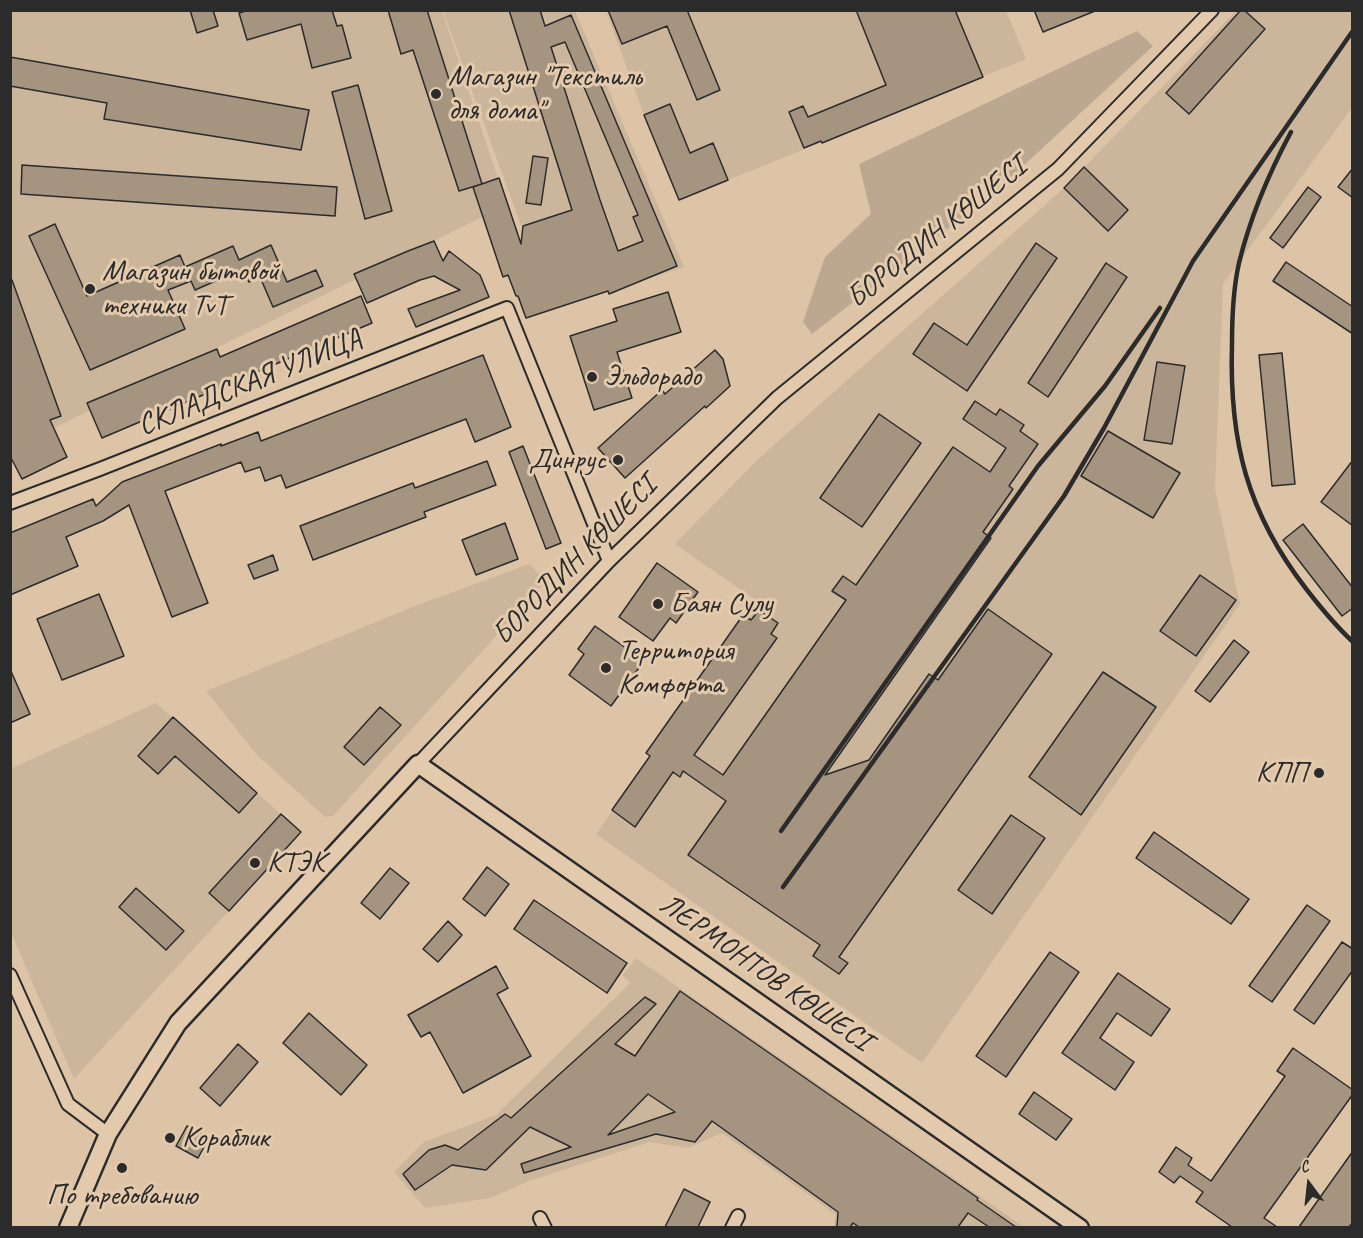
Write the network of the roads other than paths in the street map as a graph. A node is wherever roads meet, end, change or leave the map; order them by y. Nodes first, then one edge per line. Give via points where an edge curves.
1 (1212, 10) edge
2 (10, 503) edge
3 (609, 561) junction
4 (418, 764) junction
5 (10, 975) edge
6 (108, 1134) junction
7 (68, 1227) edge
8 (1080, 1227) edge

1 - 3 street, БОРОДИН КӨШЕСІ via 1058,169 777,398
2 - 3 street, СКЛАДСКАЯ УЛИЦА via 507,308
3 - 4 street, БОРОДИН КӨШЕСІ
4 - 6 street, БОРОДИН КӨШЕСІ via 178,1023
4 - 8 street, ЛЕРМОНТОВ КӨШЕСІ
5 - 6 street via 68,1104
6 - 7 street, БОРОДИН КӨШЕСІ

